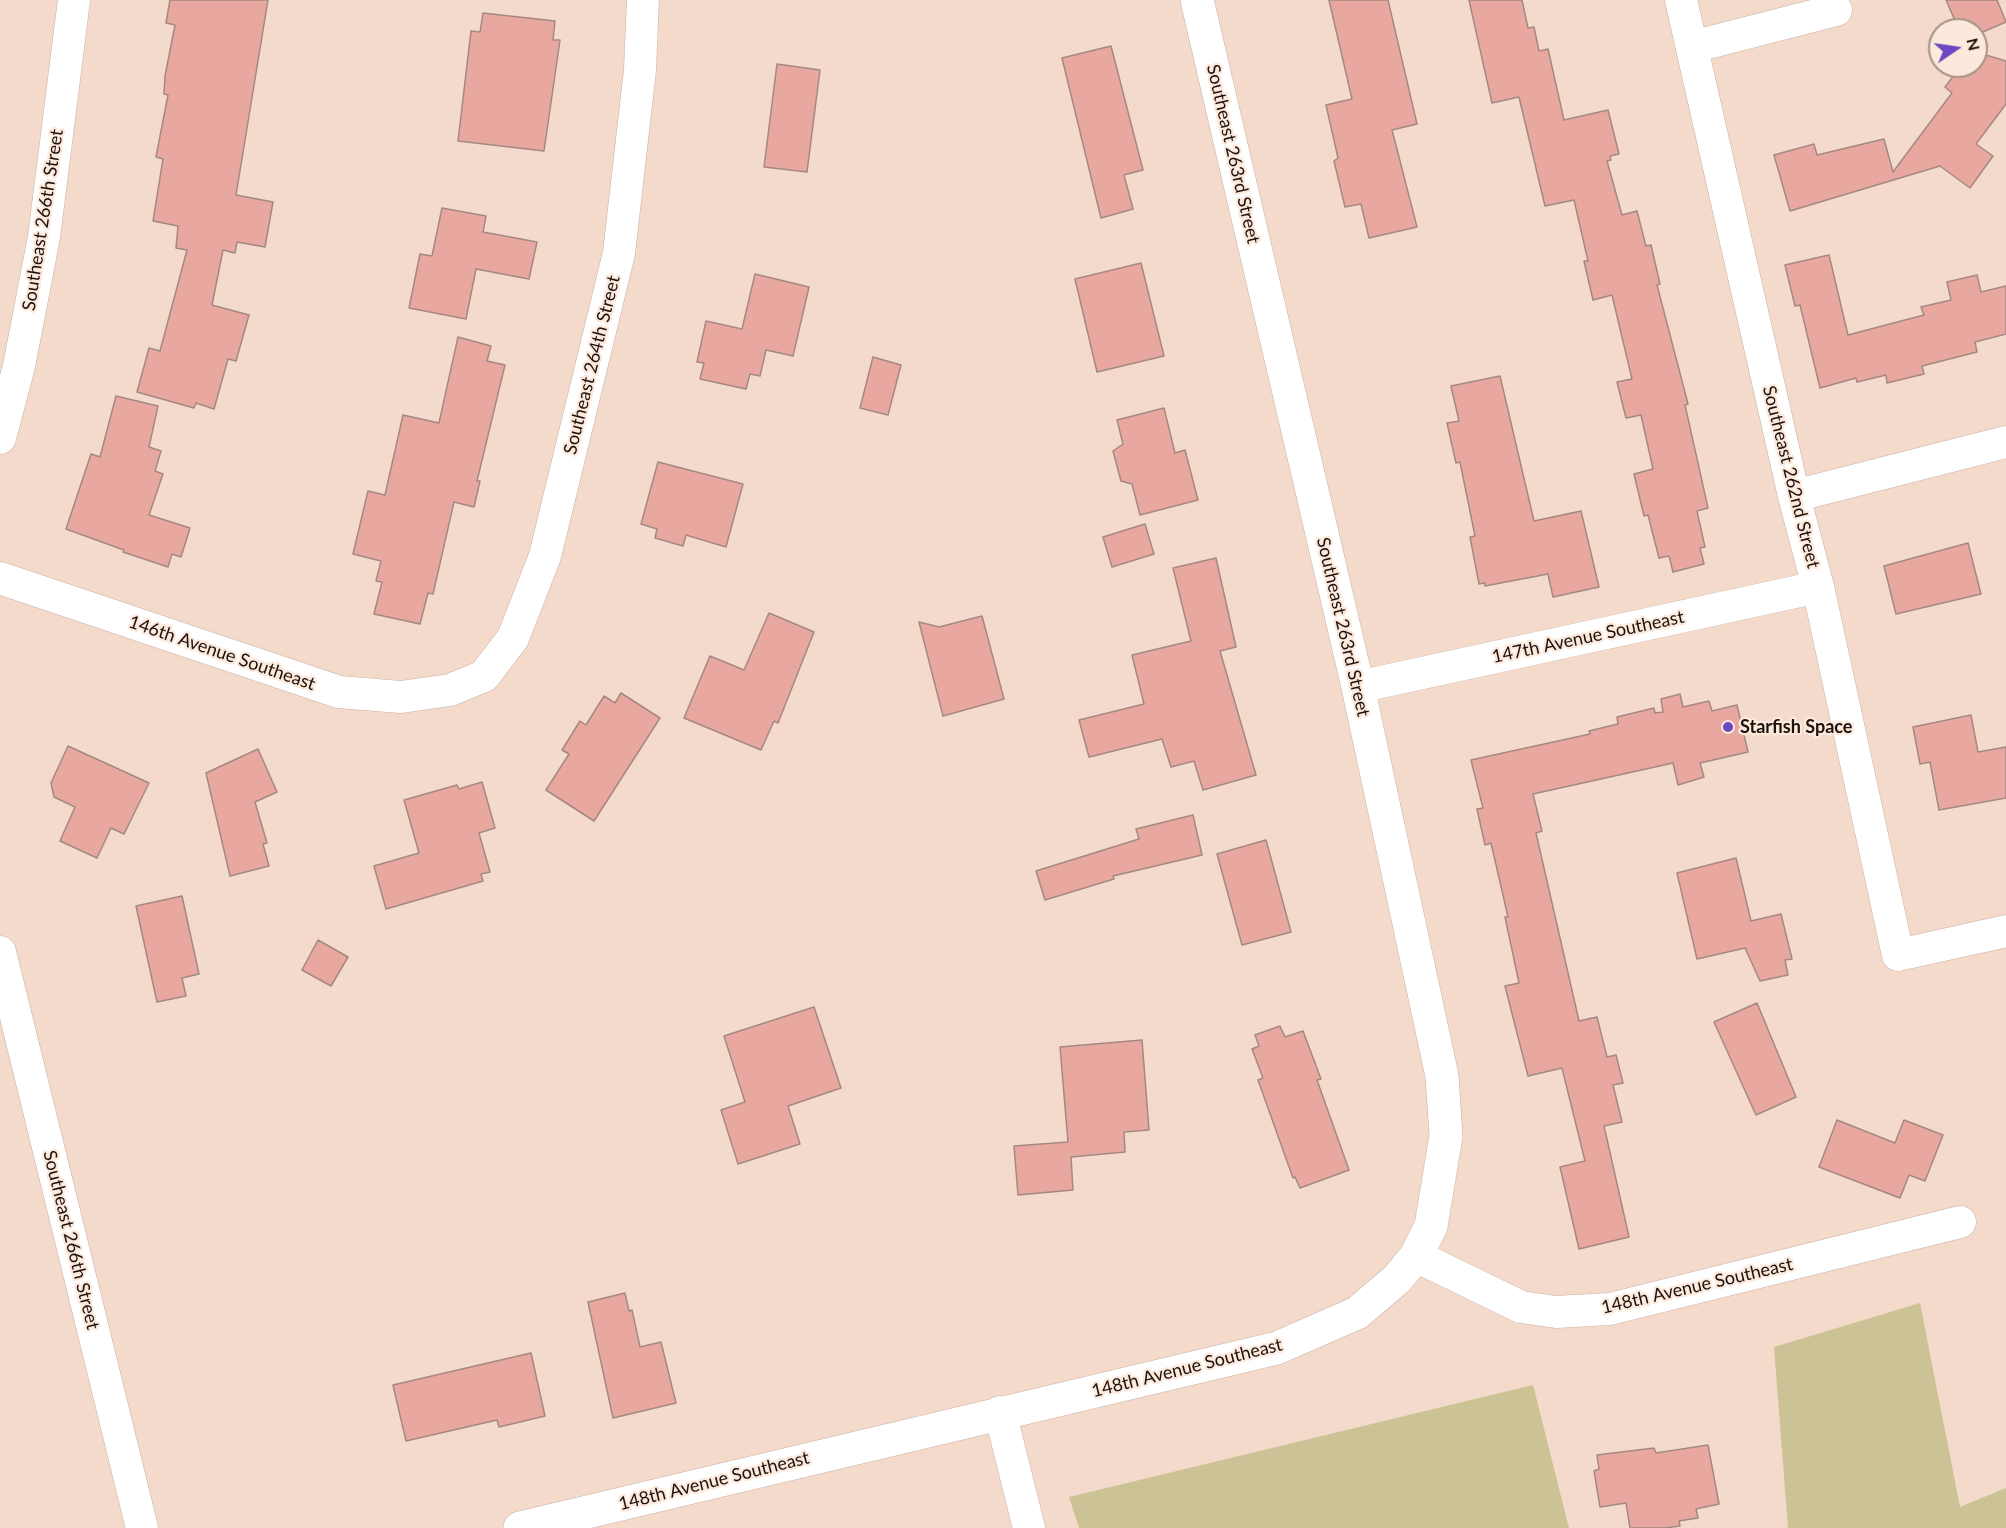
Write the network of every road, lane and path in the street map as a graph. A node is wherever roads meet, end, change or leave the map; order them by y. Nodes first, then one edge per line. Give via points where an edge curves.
1 (74, 0) edge
2 (643, 0) edge
3 (1197, 0) edge
4 (1681, 0) edge
5 (1836, 10) dead end
6 (1692, 47) junction
7 (0, 438) edge
8 (2006, 442) edge
9 (1794, 496) junction
10 (0, 578) edge
11 (1818, 587) junction
12 (1358, 687) junction
13 (450, 690) joint
14 (2006, 931) edge
15 (0, 952) edge
16 (1960, 1222) dead end
17 (1416, 1256) junction
18 (1000, 1412) junction
19 (142, 1528) edge
20 (520, 1528) edge
21 (1029, 1528) edge

1 - 7 street, Southeast 266th Street via 44,237
2 - 13 street, Southeast 264th Street via 640,70 619,253 545,556 513,638 484,676
3 - 12 street, Southeast 263rd Street
4 - 6 street, Southeast 262nd Street
5 - 6 street
6 - 9 street, Southeast 262nd Street
8 - 9 street
9 - 11 street, Southeast 262nd Street
10 - 13 street, 146th Avenue Southeast via 339,692 401,697
11 - 12 street, 147th Avenue Southeast
11 - 14 street, Southeast 262nd Street via 1898,955
12 - 17 street, Southeast 263rd Street via 1442,1076 1446,1136 1439,1189 1431,1226
15 - 19 street, Southeast 266th Street
16 - 17 street, 148th Avenue Southeast via 1610,1309 1556,1312 1521,1307
17 - 18 street, 148th Avenue Southeast via 1397,1279 1357,1313 1277,1348
18 - 20 street, 148th Avenue Southeast
18 - 21 street

